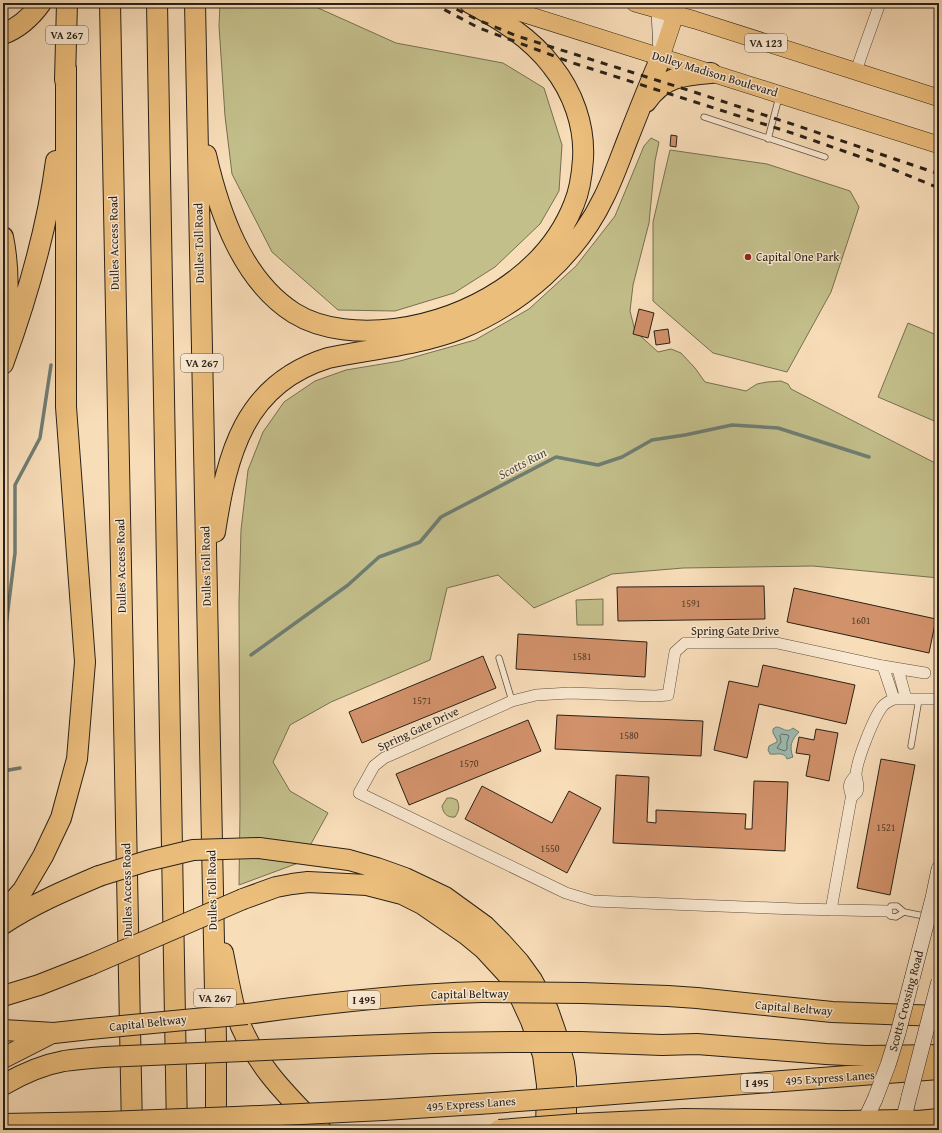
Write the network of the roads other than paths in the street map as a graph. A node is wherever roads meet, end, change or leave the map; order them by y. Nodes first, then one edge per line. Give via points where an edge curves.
1 (42, 3) edge
2 (67, 3) edge
3 (110, 3) edge
4 (157, 3) edge
5 (195, 3) edge
6 (470, 3) edge
7 (490, 3) edge
8 (635, 3) edge
9 (880, 3) edge
10 (660, 6) edge
11 (677, 9) edge
12 (3, 34) edge
13 (661, 57) junction
14 (66, 68) junction
15 (856, 71) junction
16 (711, 73) junction
17 (780, 94) junction
18 (939, 98) edge
19 (196, 102) junction
20 (638, 113) junction
21 (704, 117) dead end
22 (768, 139) junction
23 (939, 144) edge
24 (825, 157) dead end
25 (3, 237) edge
26 (3, 344) edge
27 (3, 364) edge
28 (207, 625) junction
29 (499, 658) dead end
30 (883, 666) junction
31 (898, 669) junction
32 (925, 673) dead end
33 (894, 699) junction
34 (906, 699) junction
35 (919, 699) junction
36 (939, 699) edge
37 (512, 701) junction
38 (911, 746) dead end
39 (212, 866) junction
40 (939, 869) edge
41 (831, 910) junction
42 (887, 911) junction
43 (904, 912) junction
44 (3, 913) edge
45 (939, 919) edge
46 (3, 924) edge
47 (939, 982) edge
48 (3, 996) edge
49 (939, 1016) edge
50 (3, 1030) edge
51 (54, 1033) junction
52 (662, 1045) junction
53 (939, 1055) edge
54 (3, 1058) edge
55 (939, 1069) edge
56 (3, 1085) edge
57 (939, 1119) edge
58 (5, 1124) edge
59 (863, 1125) edge
60 (902, 1125) edge
61 (572, 1127) edge
62 (66, 1130) edge
63 (132, 1130) edge
64 (177, 1130) edge
65 (216, 1130) edge
66 (321, 1130) edge
67 (498, 1130) edge
68 (546, 1130) edge

1 - 12 highway via 23,23
2 - 14 highway, VA 267
3 - 63 highway, Dulles Access Road
4 - 64 highway
5 - 19 highway, Dulles Toll Road / VA 267
6 - 19 highway via 520,34 552,65 563,81 579,119 582,169 575,203 568,219 543,254 525,272 503,288 480,302 445,317 397,329 347,330 307,319 278,300 263,286 251,269 224,218 209,168
7 - 13 main road, Dolley Madison Boulevard
8 - 10 main road, VA 123
9 - 15 street
10 - 11 main road, VA 123
10 - 13 main road
11 - 13 main road
11 - 15 main road, VA 123
13 - 16 main road, Dolley Madison Boulevard
13 - 20 highway
14 - 27 highway, VA 267 via 62,124 48,212 29,290
14 - 44 highway via 66,407 85,662 77,758 61,818 23,890
15 - 18 main road, VA 123
16 - 17 main road, Dolley Madison Boulevard
16 - 20 highway via 686,75 664,83 654,91
17 - 22 lane
17 - 23 main road, Dolley Madison Boulevard
19 - 28 highway, Dulles Toll Road / VA 267
20 - 28 highway via 604,197 586,228 564,256 519,296 499,310 460,329 316,362 291,374 265,396 242,430 225,478 215,532
21 - 22 lane
22 - 24 lane
25 - 26 highway via 8,280
28 - 39 highway, Dulles Toll Road / VA 267
29 - 37 lane
30 - 31 street, Spring Gate Drive
30 - 33 street
30 - 37 street, Spring Gate Drive via 777,643 685,643 675,652 668,695 570,693 536,695
31 - 32 street, Spring Gate Drive
31 - 34 street
33 - 34 street
33 - 41 street via 882,706 859,762 856,775 857,792 852,797
34 - 35 street
35 - 36 street
35 - 38 lane
37 - 41 street, Spring Gate Drive via 384,758 374,766 359,793 566,893 593,901
39 - 65 highway, Dulles Toll Road / VA 267
39 - 66 highway via 230,991 244,1034 255,1055 276,1083
40 - 59 main road, Scotts Crossing Road, bridge via 898,1033 888,1065
41 - 42 street, Spring Gate Drive
42 - 43 lane via 890,916 896,917
42 - 43 lane via 891,906 897,906
43 - 45 lane
46 - 61 highway, bridge via 20,912 99,876 193,850 259,848 349,860 377,868 445,897 485,926 519,962 548,1010 556,1033 564,1063
47 - 60 main road, bridge
48 - 68 highway, bridge via 90,965 276,887 308,882 367,885 402,894 422,904 484,949 514,984 543,1055 547,1085
49 - 51 highway, Capital Beltway / I 495, bridge via 832,1012 668,996 482,992 410,995
50 - 51 highway, Capital Beltway / I 495
51 - 54 highway
52 - 53 highway via 697,1044 866,1056
52 - 55 highway via 758,1056
52 - 56 highway, bridge via 581,1042 435,1043 104,1057 50,1064
55 - 58 highway, 495 Express Lanes / I 495, bridge via 384,1110
57 - 60 highway via 918,1120
58 - 62 highway
59 - 60 highway
59 - 61 highway via 684,1119
61 - 67 highway, bridge

